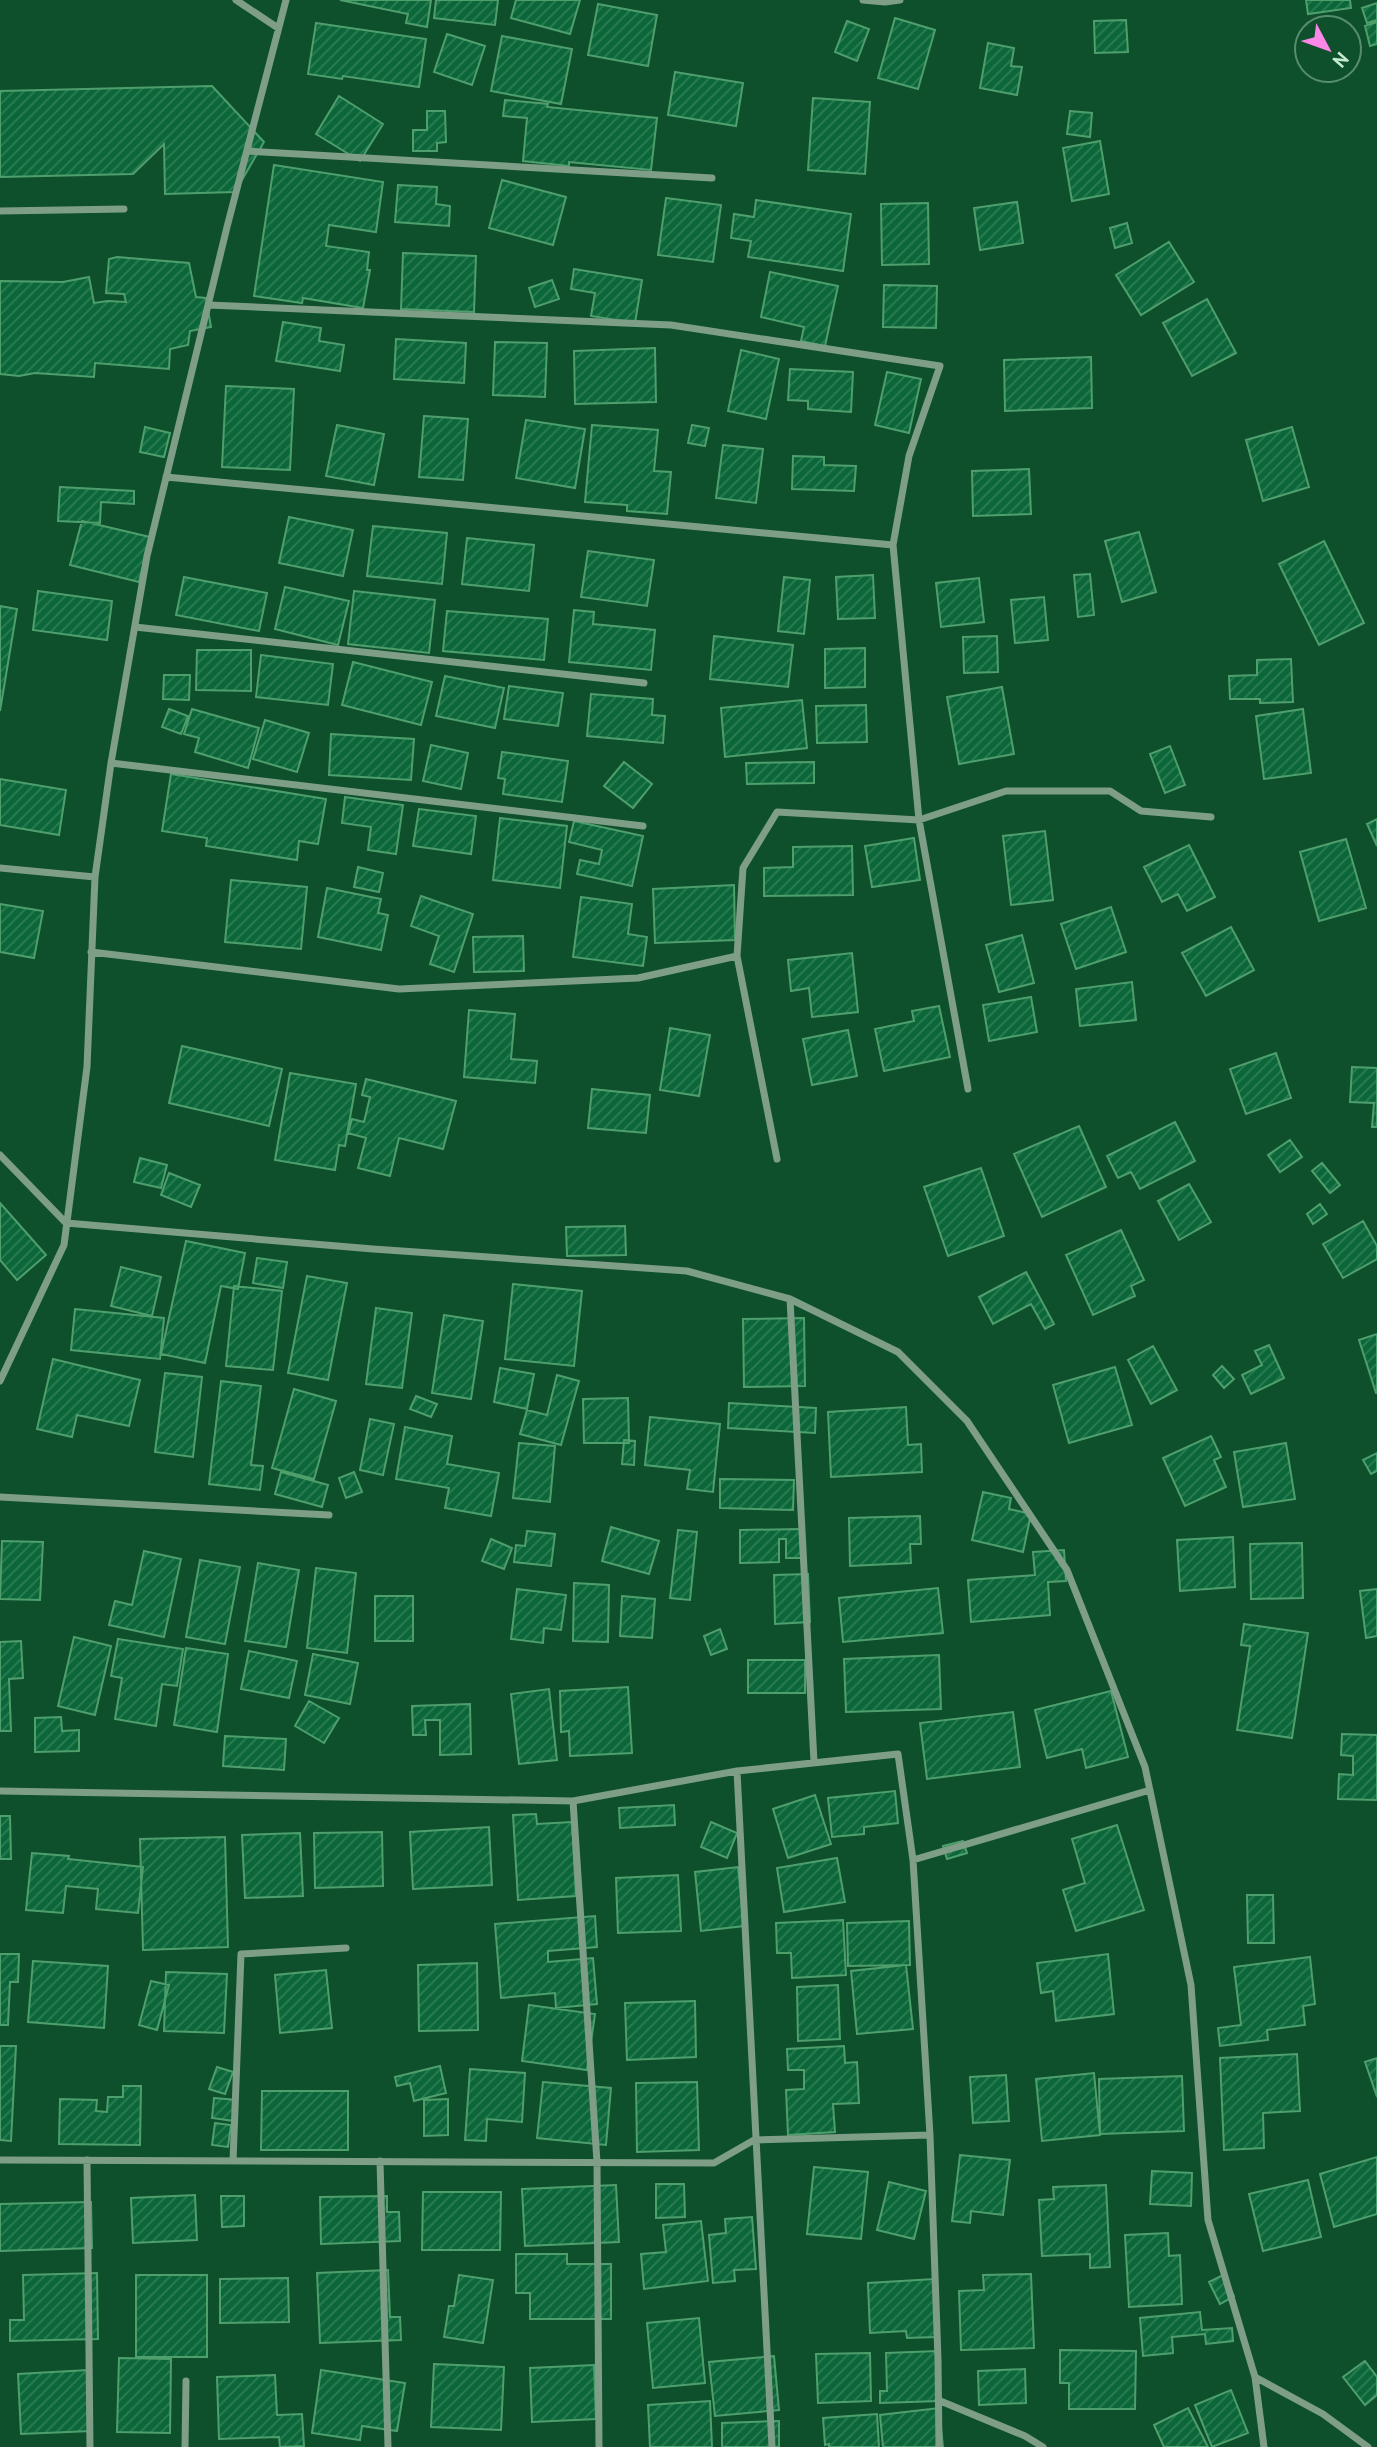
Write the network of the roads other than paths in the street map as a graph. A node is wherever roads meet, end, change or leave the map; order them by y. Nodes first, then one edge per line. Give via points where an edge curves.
1 (236, 0) edge
2 (286, 0) edge
3 (863, 0) edge
4 (900, 0) edge
5 (278, 28) junction
6 (247, 150) junction
7 (712, 178) dead end
8 (124, 209) dead end
9 (0, 211) edge
10 (208, 305) junction
11 (166, 477) junction
12 (893, 545) junction
13 (135, 627) junction
14 (644, 683) dead end
15 (111, 763) junction
16 (1211, 817) dead end
17 (919, 820) junction
18 (643, 826) dead end
19 (0, 868) edge
20 (95, 877) junction
21 (91, 952) junction
22 (737, 956) junction
23 (968, 1089) dead end
24 (0, 1155) edge
25 (776, 1159) dead end
26 (66, 1223) junction
27 (790, 1298) junction
28 (0, 1381) edge
29 (0, 1497) edge
30 (329, 1516) dead end
31 (814, 1762) junction
32 (737, 1770) junction
33 (1150, 1790) junction
34 (0, 1791) edge
35 (573, 1801) junction
36 (913, 1860) junction
37 (346, 1948) dead end
38 (930, 2135) junction
39 (754, 2140) junction
40 (0, 2160) edge
41 (87, 2160) junction
42 (233, 2161) junction
43 (380, 2161) junction
44 (597, 2162) junction
45 (1255, 2377) junction
46 (187, 2381) dead end
47 (938, 2400) junction
48 (90, 2447) edge
49 (185, 2447) edge
50 (388, 2447) edge
51 (599, 2447) edge
52 (772, 2447) edge
53 (939, 2447) edge
54 (1043, 2447) edge
55 (1264, 2447) edge
56 (1368, 2447) edge

1 - 5 street
2 - 5 street
3 - 4 street
5 - 6 street
6 - 7 street
6 - 10 street
8 - 9 street
10 - 11 street
10 - 12 street via 671,325 940,366 909,456
11 - 12 street
11 - 13 street
12 - 17 street
13 - 14 street
13 - 15 street
15 - 18 street
15 - 20 street
16 - 17 street via 1141,811 1110,791 1006,791
17 - 22 street via 777,812 743,869
17 - 23 street
19 - 20 street
20 - 21 street
21 - 22 street via 399,989 638,978
21 - 26 street via 87,1067
22 - 25 street
24 - 26 street
26 - 27 street via 687,1271
26 - 28 street via 64,1245
27 - 31 street
27 - 33 street via 898,1352 967,1420 1067,1570
29 - 30 street
31 - 32 street
31 - 36 street via 898,1754
32 - 35 street
32 - 39 street
33 - 36 street
33 - 45 street via 1191,1985 1208,2220
34 - 35 street
35 - 44 street
36 - 38 street
37 - 42 street via 240,1954
38 - 39 street
38 - 47 street
39 - 44 street via 714,2163
39 - 52 street
40 - 41 street
41 - 42 street
41 - 48 street
42 - 43 street
43 - 44 street
43 - 50 street
44 - 51 street
45 - 55 street
45 - 56 street via 1323,2414
46 - 49 street
47 - 53 street
47 - 54 street

